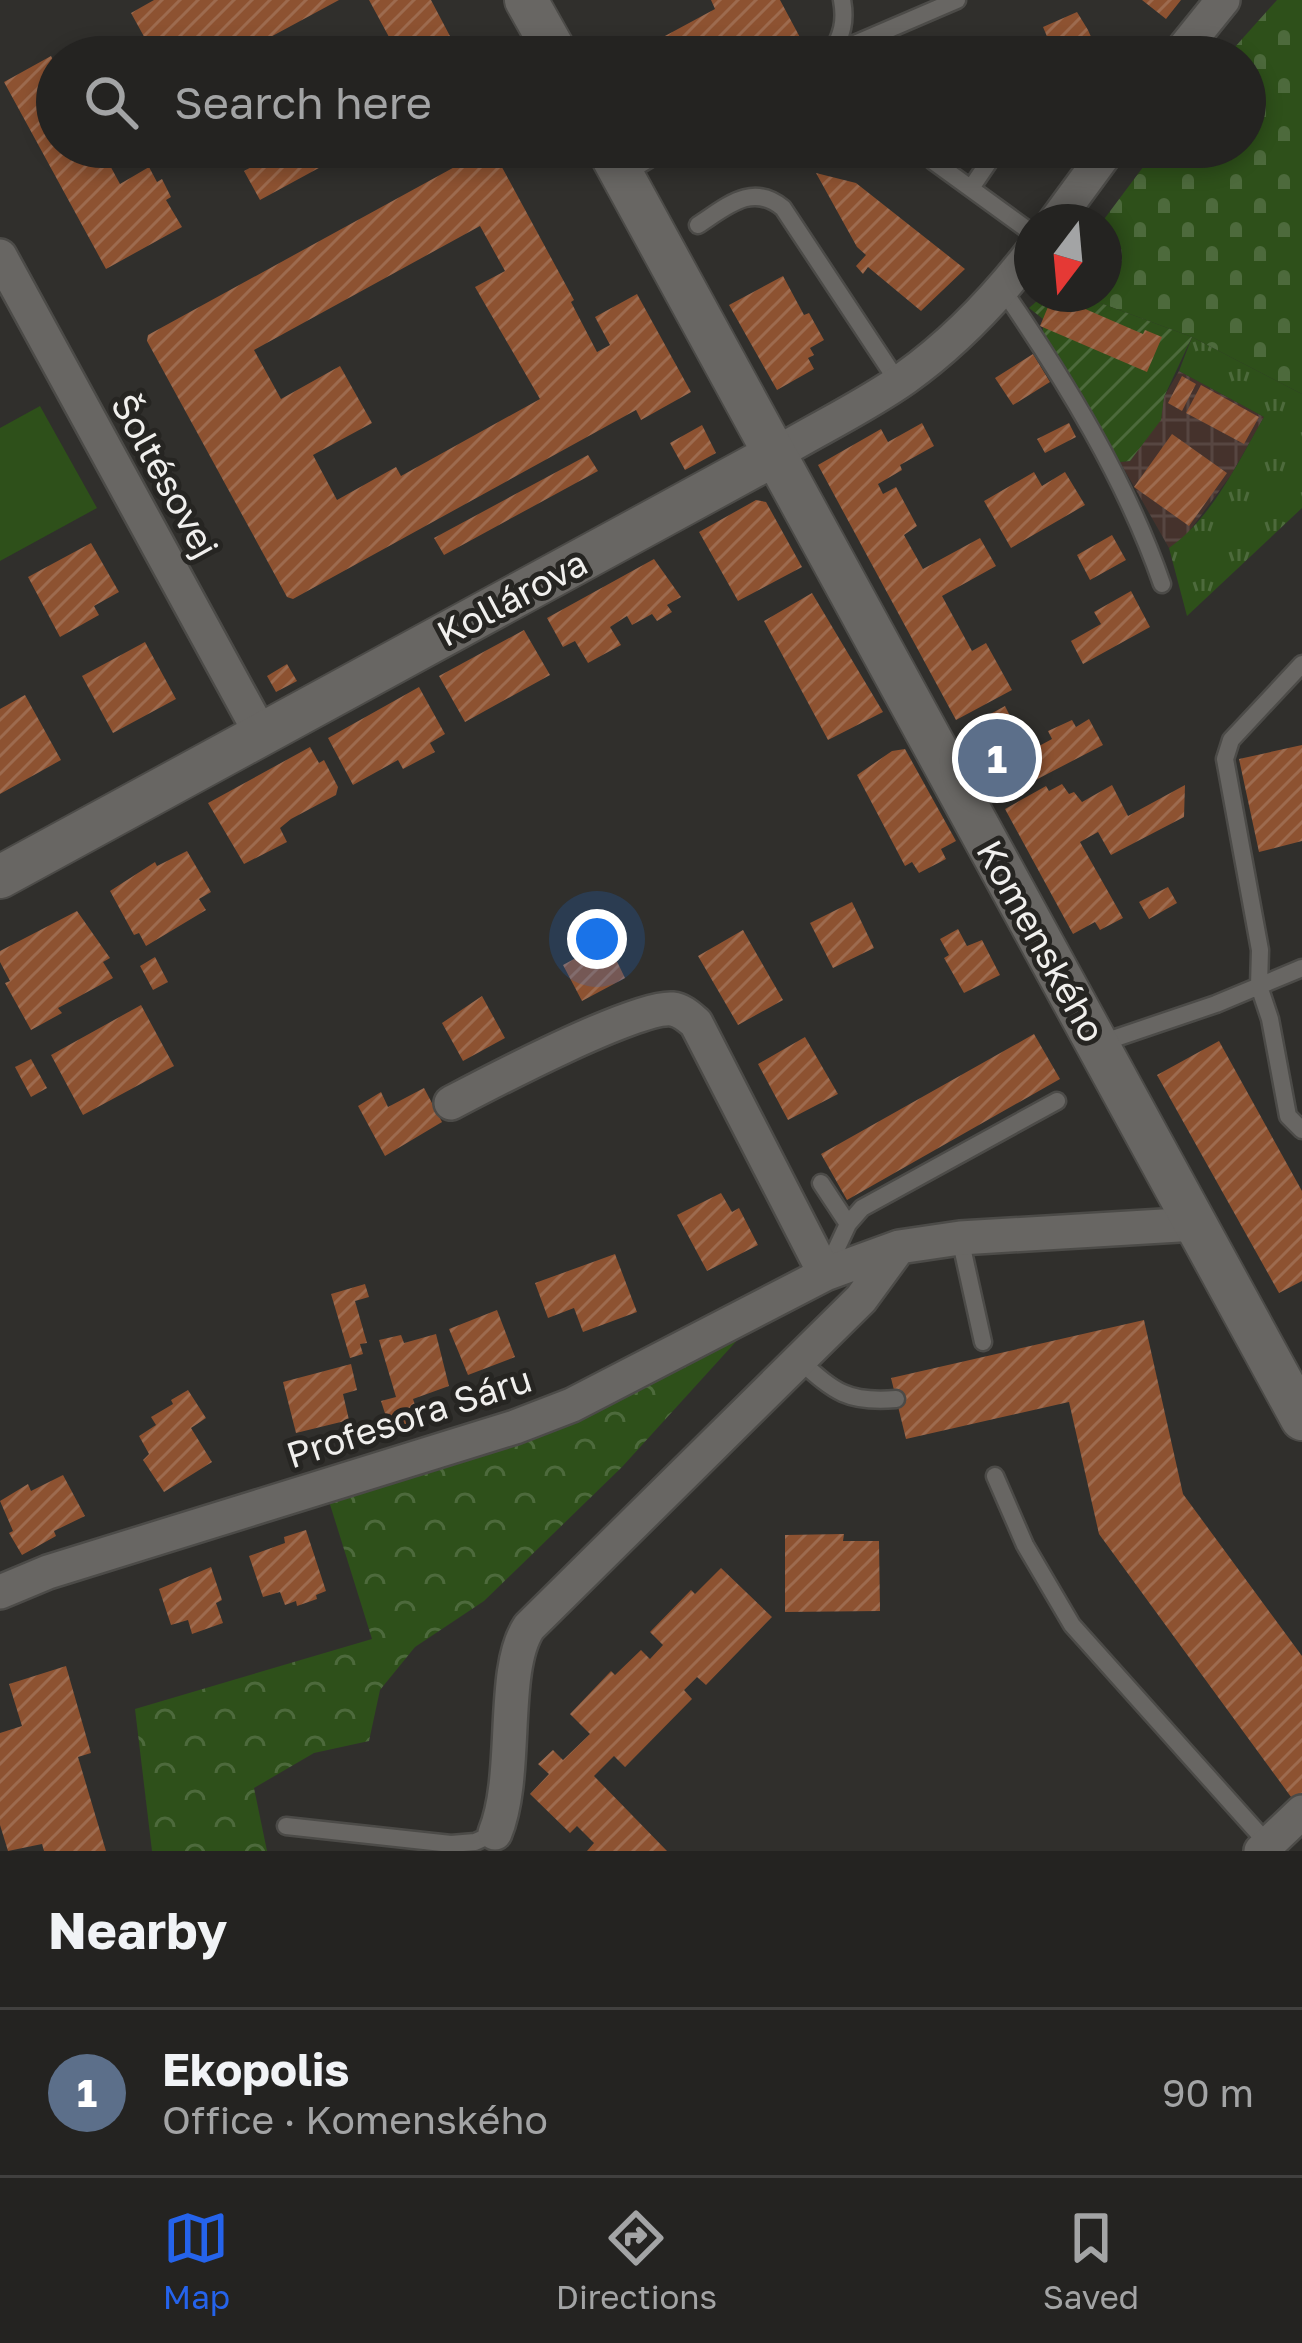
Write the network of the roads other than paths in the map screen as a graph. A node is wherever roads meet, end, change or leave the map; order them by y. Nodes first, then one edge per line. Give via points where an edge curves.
1 (526, 0) edge
2 (842, 0) edge
3 (956, 0) edge
4 (1223, 0) edge
5 (546, 36) edge
6 (841, 36) edge
7 (873, 36) edge
8 (1194, 36) edge
9 (619, 168) edge
10 (944, 168) edge
11 (985, 168) edge
12 (1095, 168) edge
13 (971, 188) junction
14 (1068, 204) edge
15 (1014, 220) edge
16 (698, 225) dead end
17 (0, 256) edge
18 (1014, 276) edge
19 (1003, 290) junction
20 (898, 382) junction
21 (774, 455) junction
22 (1162, 584) dead end
23 (1302, 664) edge
24 (261, 734) junction
25 (0, 877) edge
26 (1302, 968) edge
27 (1259, 986) junction
28 (1099, 1043) junction
29 (1057, 1101) dead end
30 (451, 1102) dead end
31 (1302, 1130) edge
32 (820, 1184) dead end
33 (848, 1224) junction
34 (1196, 1224) junction
35 (960, 1238) junction
36 (899, 1247) junction
37 (825, 1274) junction
38 (982, 1342) dead end
39 (799, 1360) junction
40 (896, 1399) dead end
41 (1297, 1400) edge
42 (995, 1476) dead end
43 (0, 1592) edge
44 (1302, 1812) edge
45 (286, 1826) dead end
46 (495, 1833) joint
47 (1264, 1848) edge

1 - 5 street
2 - 6 lane
3 - 7 lane
4 - 8 street
9 - 21 street, Komenského
10 - 13 lane
11 - 13 lane
12 - 14 street
13 - 15 lane
16 - 20 lane via 746,195 773,200
17 - 24 street, Šoltésovej
18 - 19 street, Kollárova
19 - 20 street, Kollárova
19 - 22 lane via 1120,487
20 - 21 street, Kollárova
21 - 24 street, Kollárova
21 - 28 street, Komenského
23 - 27 lane via 1231,740 1225,759 1260,950
24 - 25 street, Kollárova
26 - 27 lane
27 - 28 lane
27 - 31 lane via 1288,1116
28 - 34 street, Komenského
29 - 33 lane via 862,1208
30 - 37 street via 655,1010 683,1012 696,1023
32 - 33 lane
33 - 37 lane
34 - 35 street, Profesora Sáru
34 - 41 street, Komenského
35 - 36 street, Profesora Sáru
35 - 38 lane
36 - 37 street, Profesora Sáru
36 - 39 street via 861,1299
37 - 43 street, Profesora Sáru via 515,1427
39 - 40 lane via 836,1393
39 - 46 street via 523,1636 506,1809
42 - 47 lane via 1072,1625
44 - 47 street
45 - 46 lane via 451,1844

